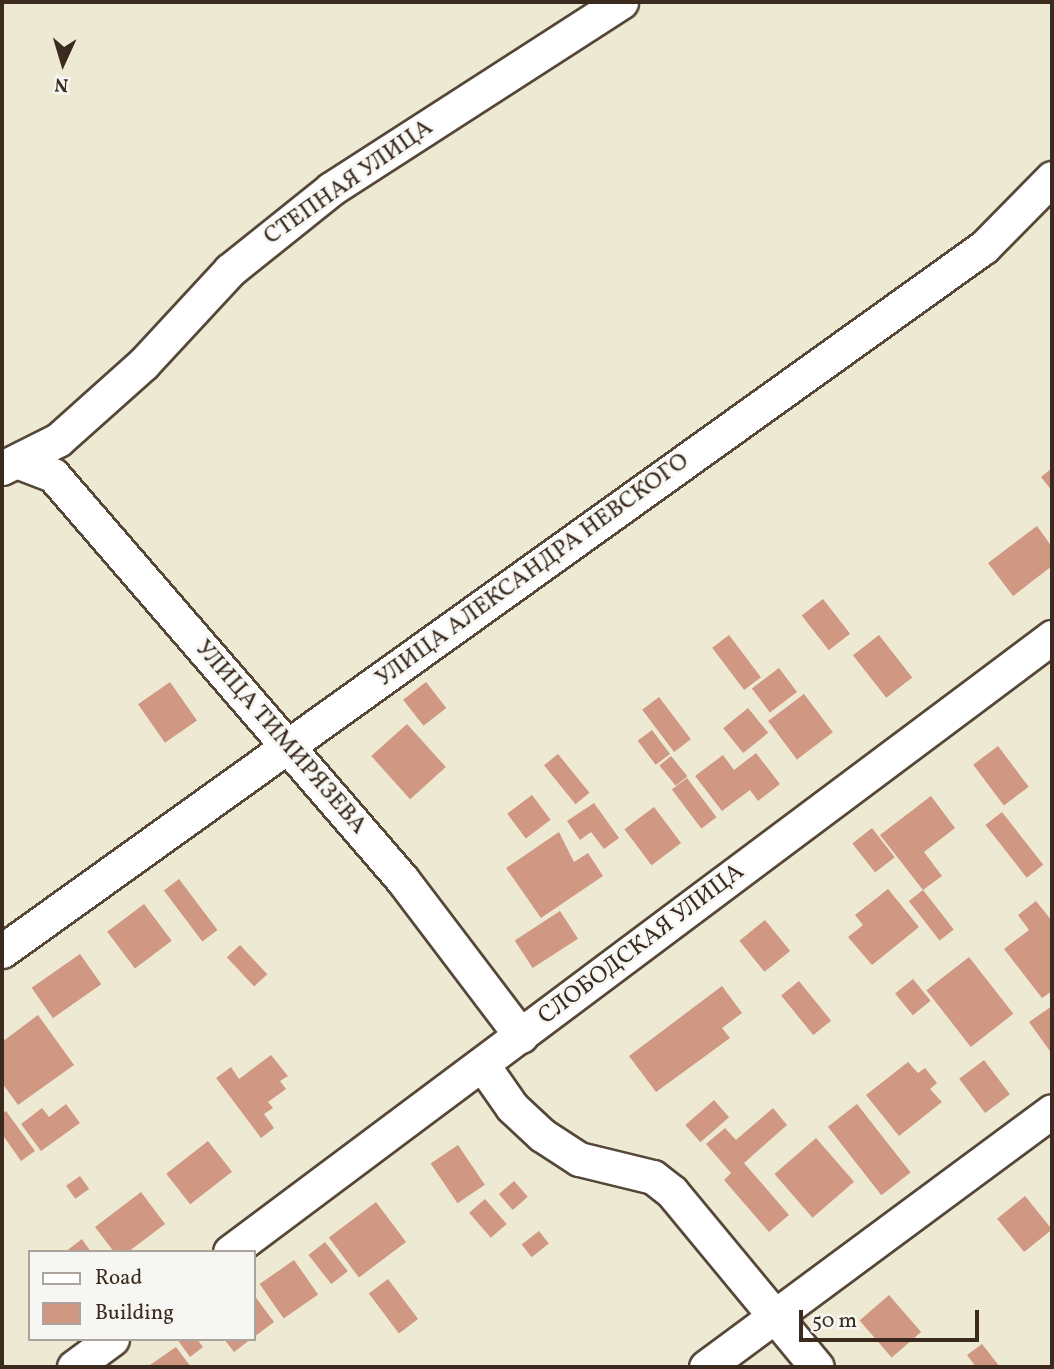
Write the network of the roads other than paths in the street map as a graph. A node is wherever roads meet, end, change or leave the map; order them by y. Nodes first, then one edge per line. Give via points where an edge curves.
1 (621, 2) edge
2 (1052, 178) edge
3 (10, 465) edge
4 (1052, 637) edge
5 (287, 747) junction
6 (2, 951) edge
7 (521, 1036) junction
8 (482, 1065) junction
9 (1052, 1111) edge
10 (232, 1250) edge
11 (774, 1317) junction
12 (109, 1341) edge
13 (74, 1367) edge
14 (706, 1367) edge
15 (817, 1367) edge

1 - 3 street, СТЕПНАЯ УЛИЦА via 554,41 280,227 230,270 108,396 58,440
2 - 5 street, УЛИЦА АЛЕКСАНДРА НЕВСКОГО via 984,247
3 - 5 street, УЛИЦА ТИМИРЯЗЕВА via 53,475
4 - 7 street, СЛОБОДСКАЯ УЛИЦА
5 - 6 street, УЛИЦА АЛЕКСАНДРА НЕВСКОГО
5 - 7 street, УЛИЦА ТИМИРЯЗЕВА via 402,879
7 - 8 street, СЛОБОДСКАЯ УЛИЦА
8 - 10 street, СЛОБОДСКАЯ УЛИЦА
8 - 11 street via 512,1107 542,1135 579,1159 653,1177 671,1192
9 - 11 street
11 - 14 street
11 - 15 street
12 - 13 street

